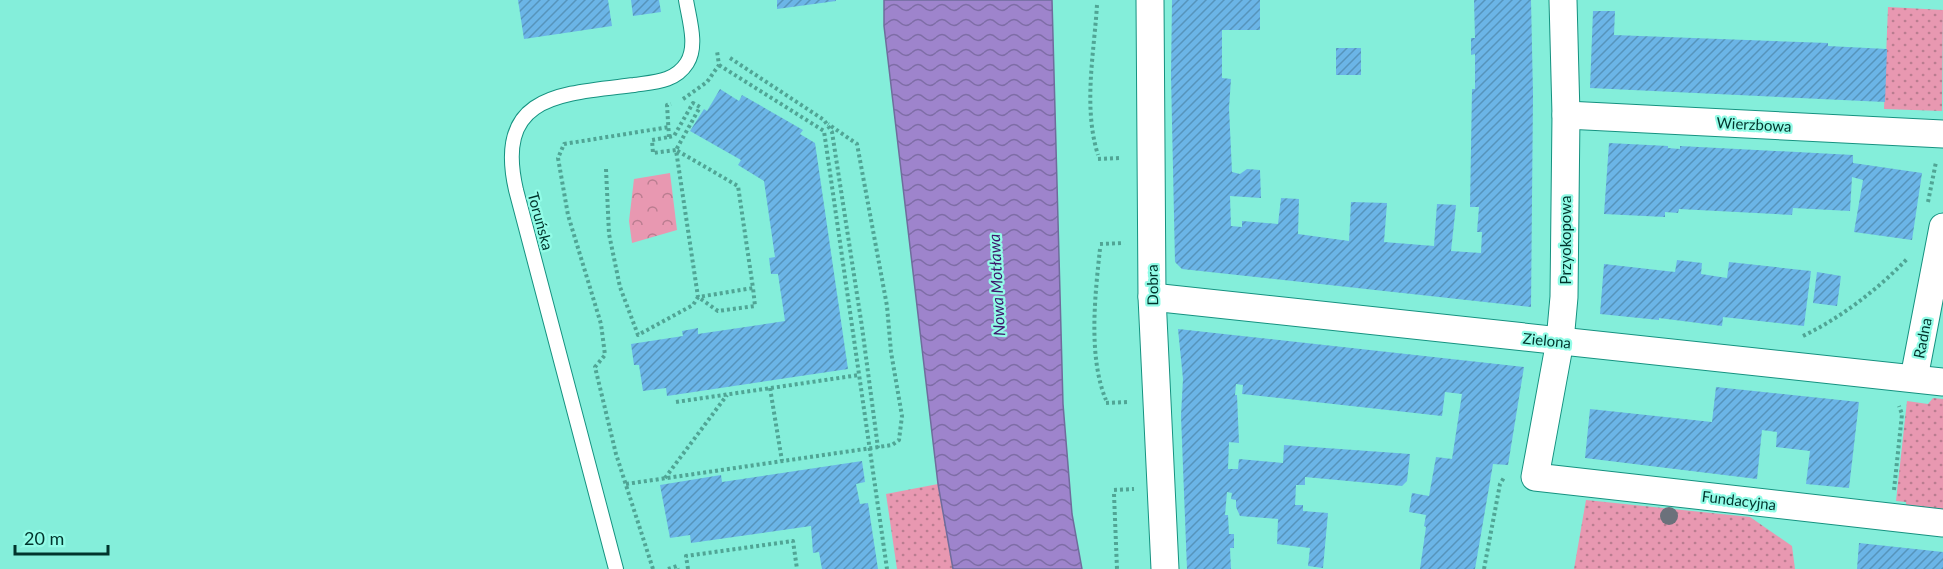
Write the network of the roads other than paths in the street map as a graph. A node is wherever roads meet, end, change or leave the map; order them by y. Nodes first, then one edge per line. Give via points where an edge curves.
1 (686, 0) edge
2 (1150, 0) edge
3 (1563, 0) edge
4 (1566, 115) junction
5 (1942, 134) edge
6 (1935, 219) edge
7 (1152, 297) junction
8 (1560, 341) junction
9 (1943, 382) edge
10 (1904, 387) junction
11 (1534, 477) joint
12 (1943, 524) edge
13 (616, 569) edge
14 (1165, 569) edge

1 - 13 lane, Toruńska via 692,45 688,62 678,74 664,81 549,98 523,118 512,142 510,166
2 - 7 street, Dobra
3 - 4 street, Przyokopowa
4 - 5 street, Wierzbowa
4 - 8 street, Przyokopowa
6 - 10 street, Radna
7 - 8 street, Zielona
7 - 14 street, Dobra
8 - 10 street, Zielona
8 - 11 street, Przyokopowa
9 - 10 street, Zielona
11 - 12 street, Fundacyjna

